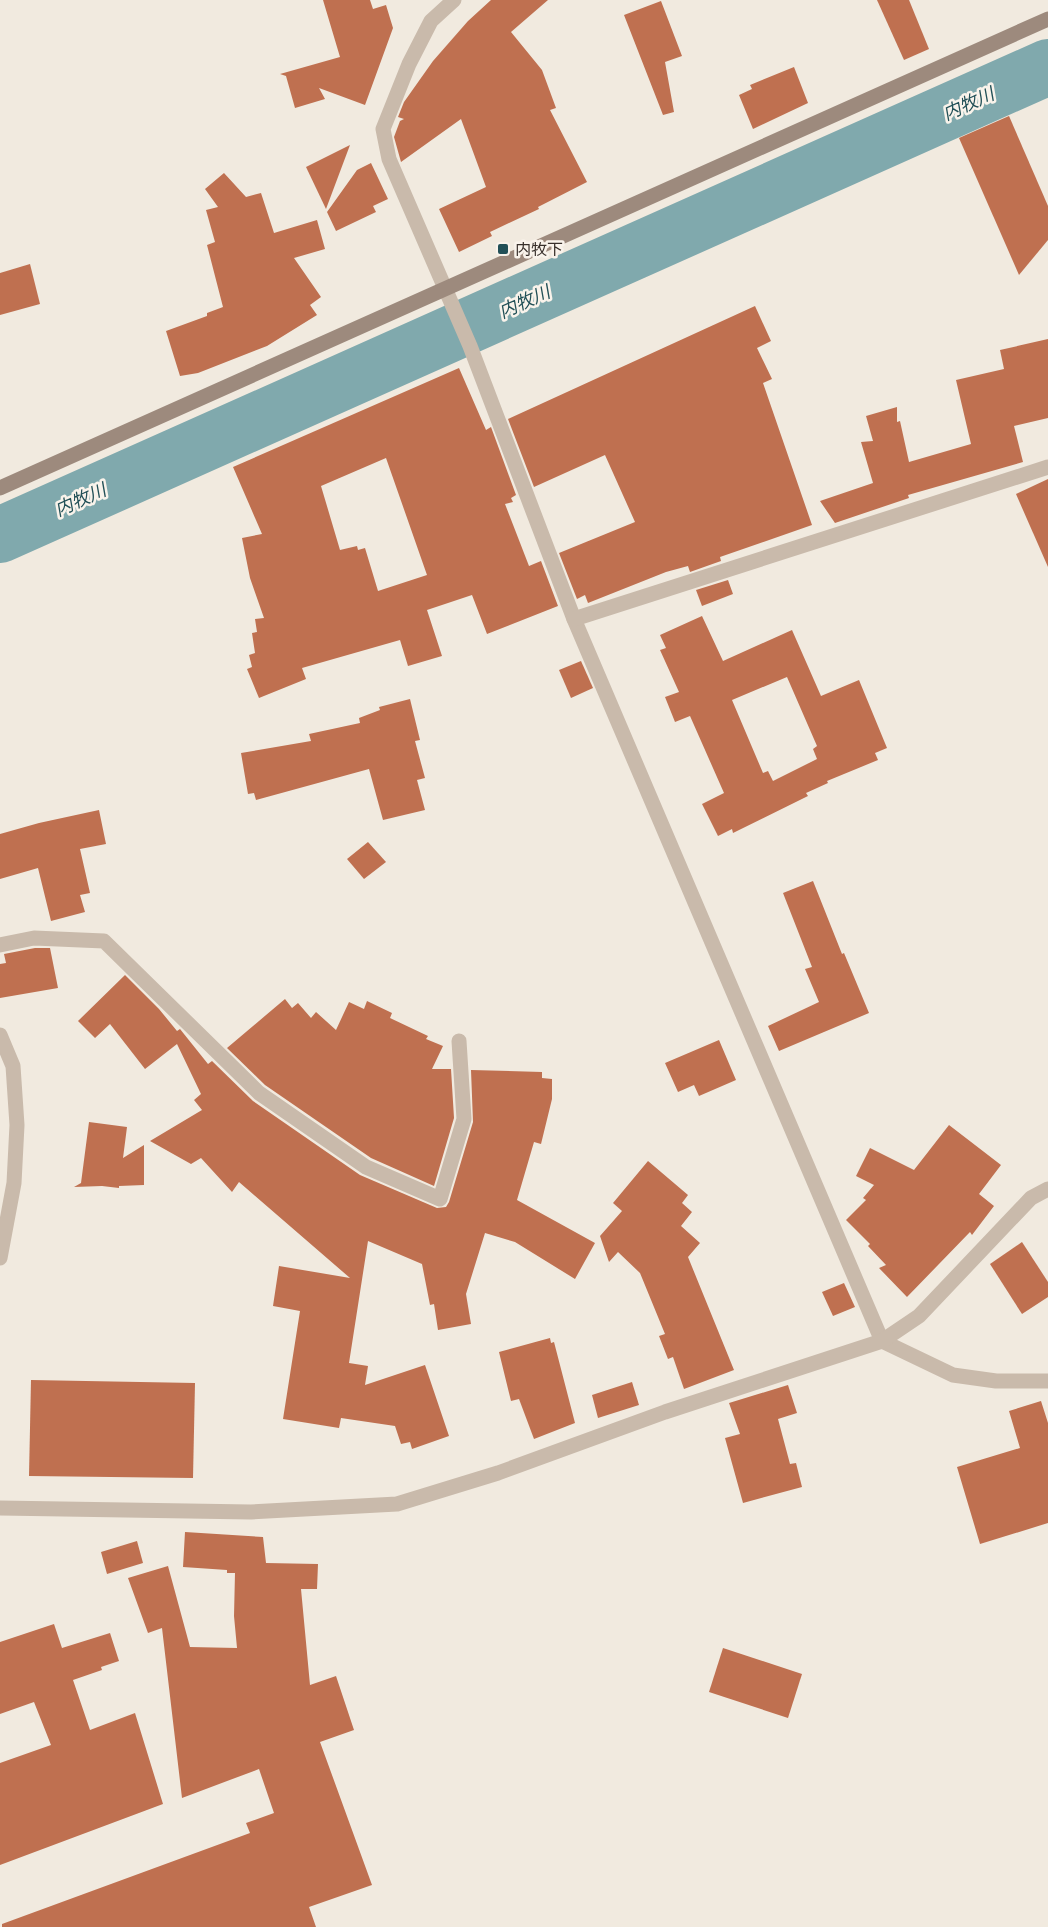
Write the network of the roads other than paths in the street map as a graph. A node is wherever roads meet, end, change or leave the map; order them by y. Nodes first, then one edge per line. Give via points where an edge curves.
1 (454, 0) edge
2 (1048, 19) edge
3 (446, 289) junction
4 (1048, 467) edge
5 (0, 488) edge
6 (574, 619) junction
7 (0, 945) edge
8 (0, 1035) edge
9 (459, 1041) dead end
10 (1048, 1189) edge
11 (0, 1258) edge
12 (882, 1341) junction
13 (1048, 1381) edge
14 (0, 1508) edge

1 - 3 street via 431,21 383,129 389,159
2 - 3 street
3 - 5 street
3 - 6 street
4 - 6 street
6 - 12 street
7 - 9 street via 34,938 104,940 259,1093 366,1167 440,1199 464,1119
8 - 11 street via 13,1066 17,1125 14,1184
10 - 12 street via 1031,1198 919,1316
12 - 13 street via 953,1375 996,1381
12 - 14 street via 397,1504 251,1512

